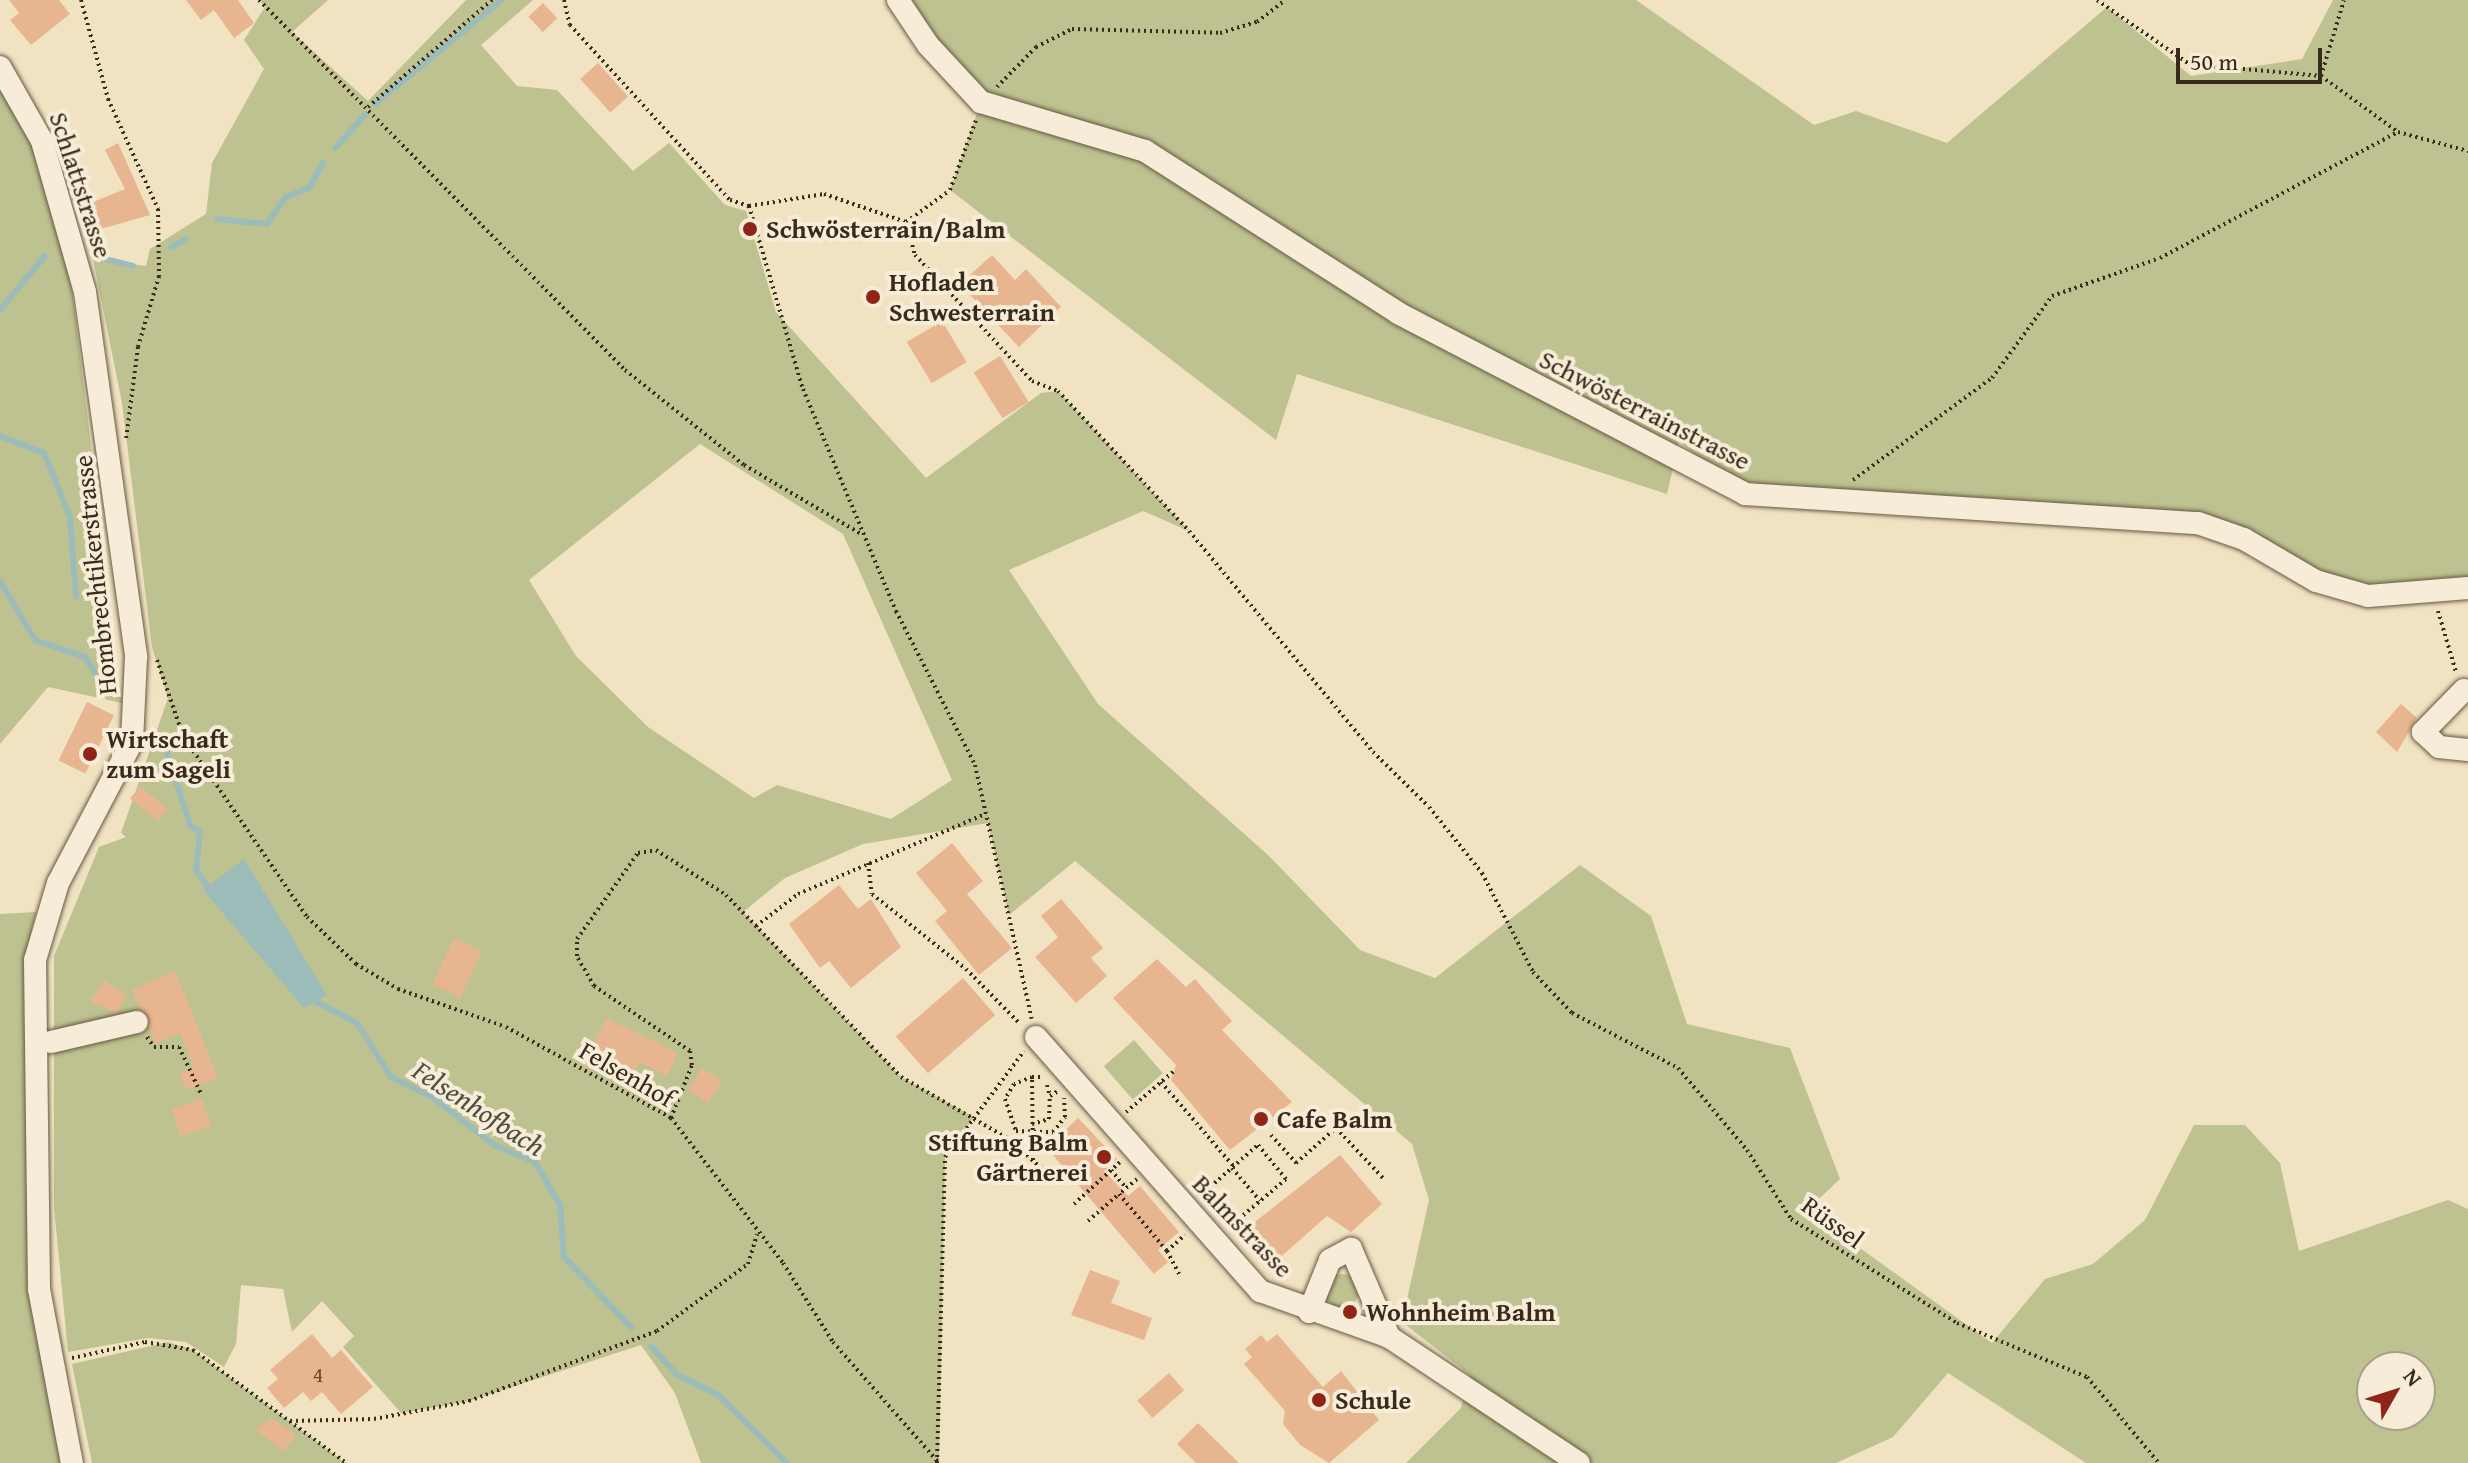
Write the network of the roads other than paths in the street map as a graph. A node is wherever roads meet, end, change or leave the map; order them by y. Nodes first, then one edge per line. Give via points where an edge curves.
1 (898, 0) edge
2 (0, 67) edge
3 (92, 328) joint
4 (2468, 588) edge
5 (2464, 690) road end
6 (2468, 750) edge
7 (137, 1022) road end
8 (51, 1042) dead end
9 (1042, 1045) road end
10 (1309, 1312) junction
11 (1389, 1337) junction
12 (72, 1463) edge
13 (1579, 1463) edge

1 - 4 street, Schwösterrainstrasse via 928,45 981,102 1145,151 1398,313 1745,494 2198,523 2244,539 2316,581 2368,596
2 - 3 street, Schlattstrasse via 42,141
3 - 12 street, Hombrechtikerstrasse via 137,710 121,773 58,883 35,960 36,1237 64,1359
5 - 6 street via 2423,732 2439,747
7 - 8 street
9 - 10 street, Balmstrasse via 1067,1085 1112,1125 1260,1291
10 - 11 street, Balmstrasse
10 - 11 street via 1330,1260 1351,1249
11 - 13 street, Balmstrasse

